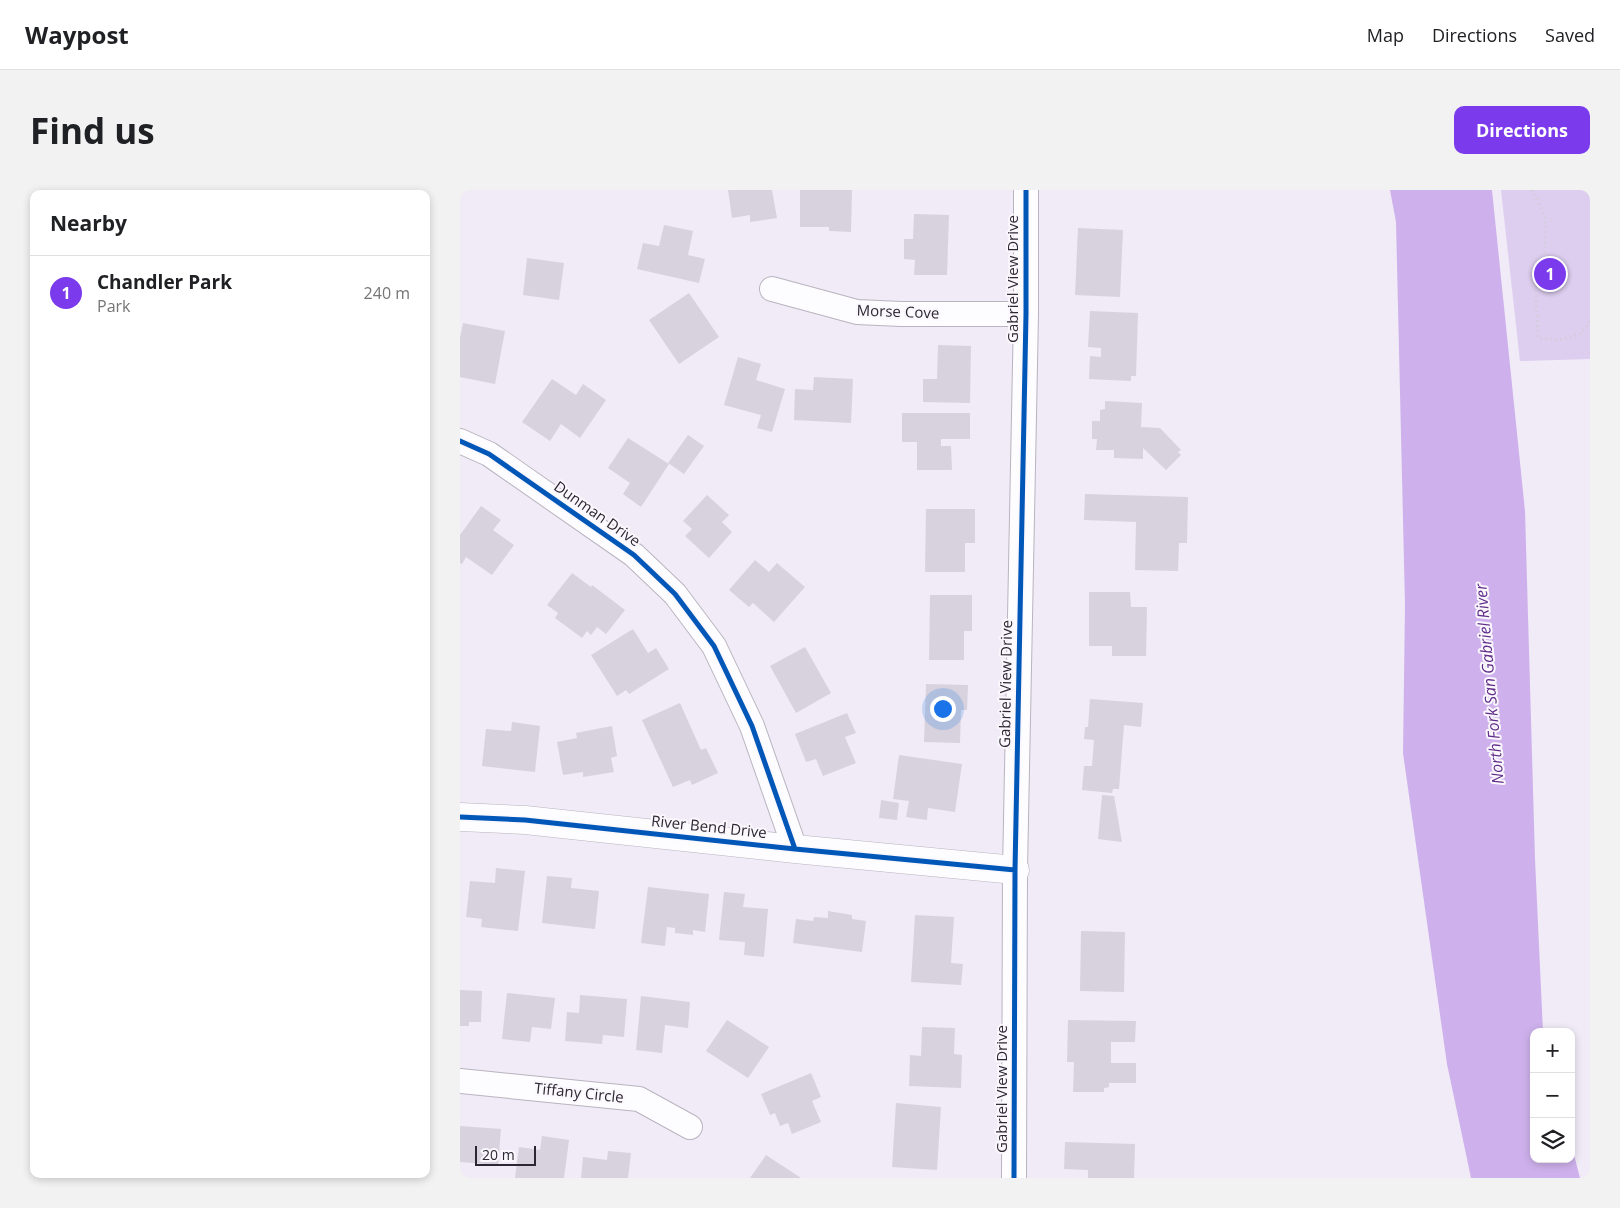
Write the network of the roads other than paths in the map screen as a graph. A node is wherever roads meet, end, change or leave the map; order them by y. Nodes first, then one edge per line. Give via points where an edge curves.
1 (1026, 190) edge
2 (772, 289) dead end
3 (1026, 314) junction
4 (460, 441) edge
5 (460, 817) edge
6 (795, 849) junction
7 (1015, 870) junction
8 (460, 1081) edge
9 (690, 1127) dead end
10 (1014, 1178) edge

1 - 3 street, Gabriel View Drive
2 - 3 street, Morse Cove via 857,312
3 - 7 street, Gabriel View Drive
4 - 6 street, Dunman Drive via 489,454 634,555 675,594 714,646 752,726
5 - 6 street, River Bend Drive via 525,820
6 - 7 street, River Bend Drive
7 - 10 street, Gabriel View Drive
8 - 9 street, Tiffany Circle via 639,1099

